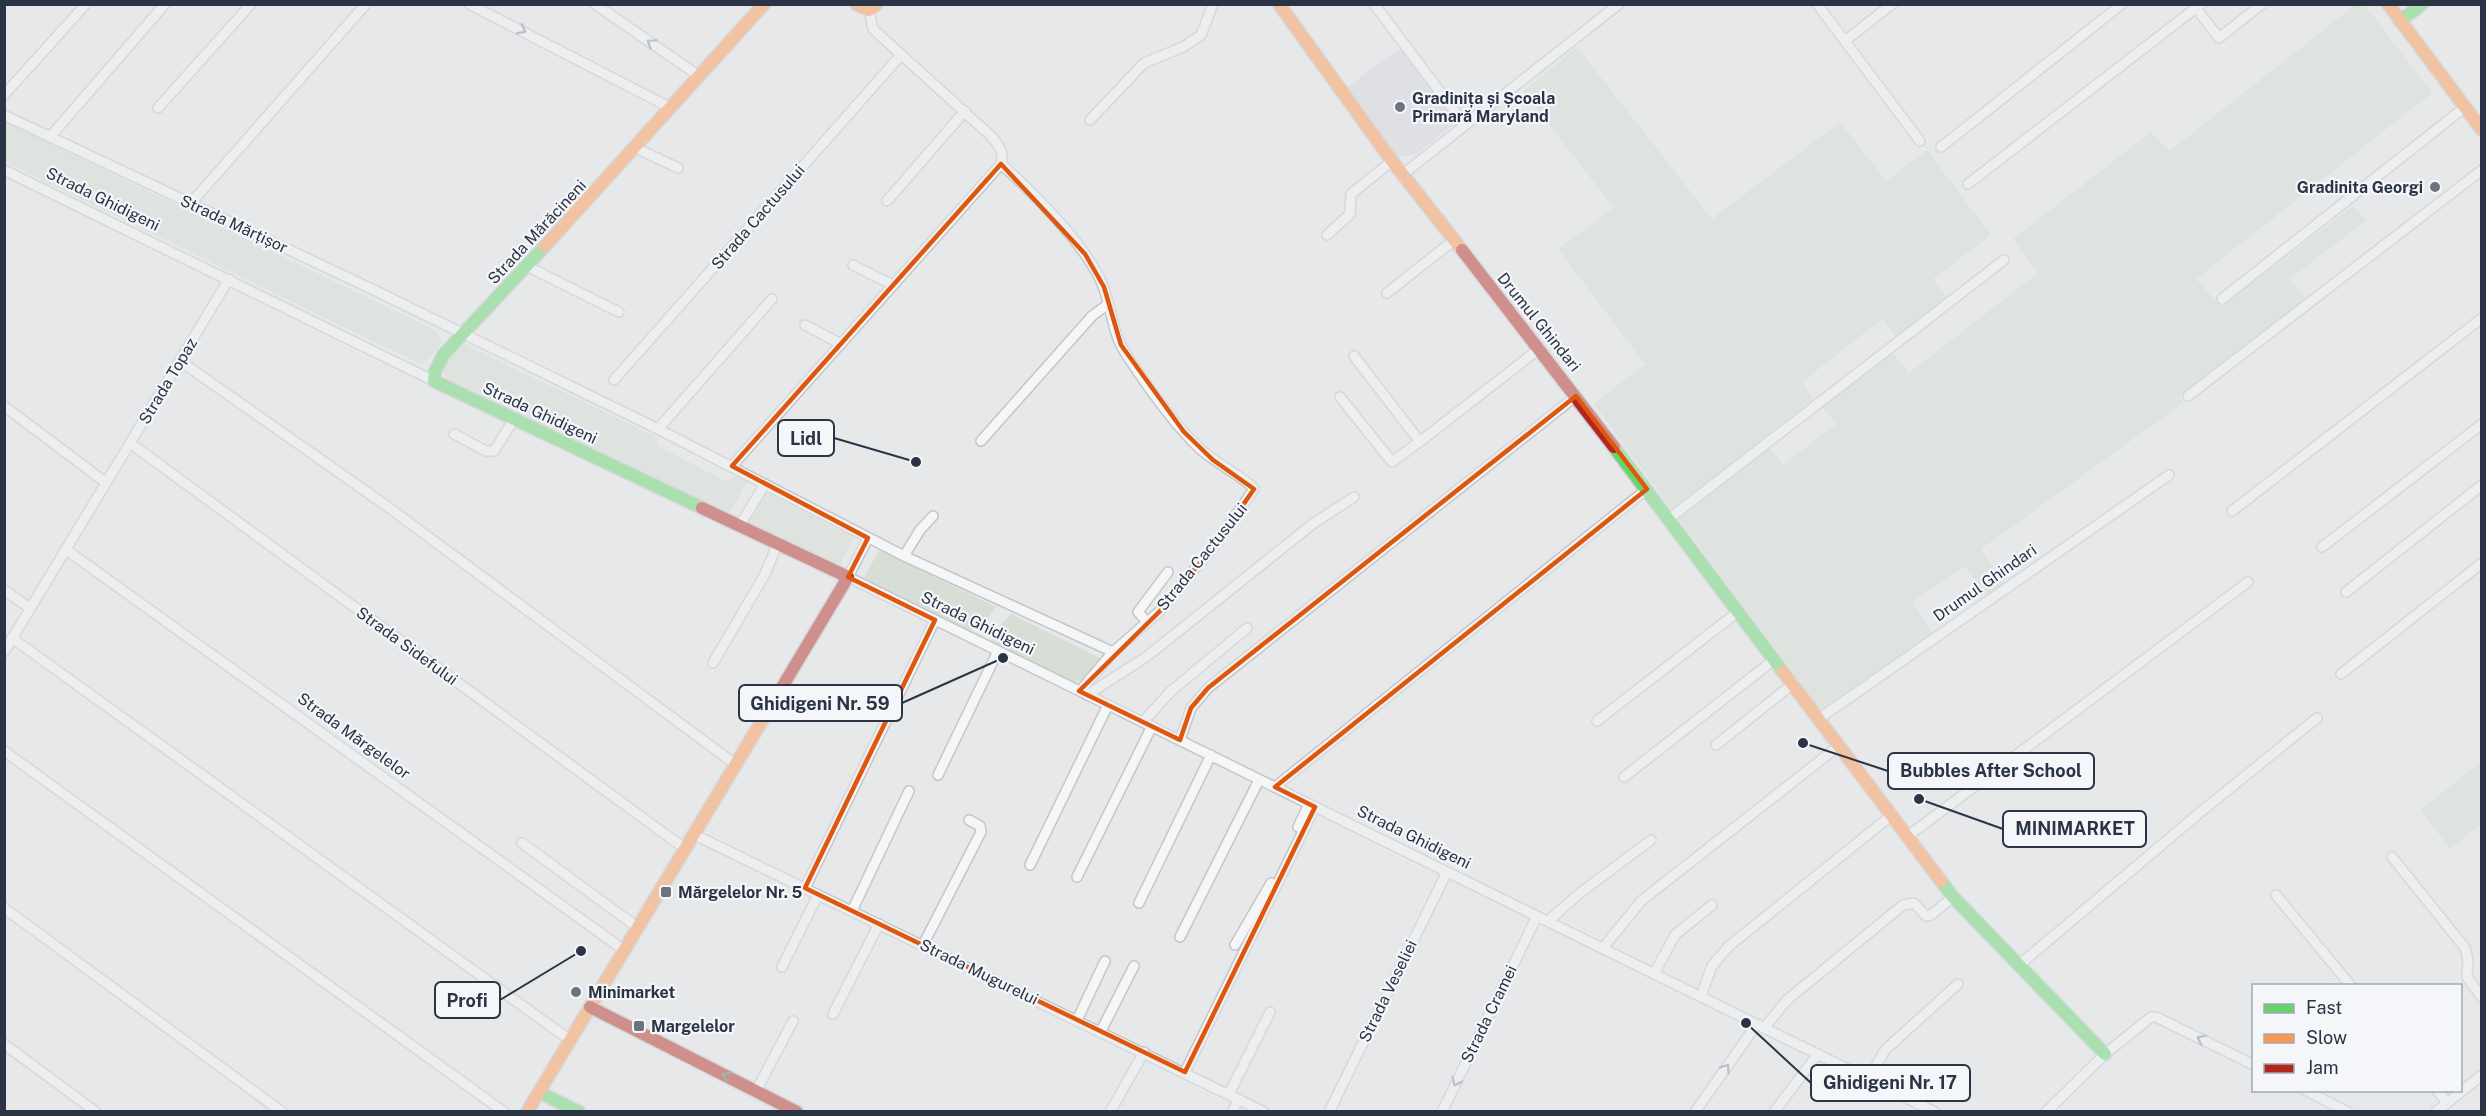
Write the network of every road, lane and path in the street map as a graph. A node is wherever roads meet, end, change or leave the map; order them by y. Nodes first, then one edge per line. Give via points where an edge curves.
1 (86, 4) edge
2 (165, 4) edge
3 (251, 4) edge
4 (366, 4) edge
5 (469, 4) edge
6 (595, 4) edge
7 (764, 4) edge
8 (856, 4) edge
9 (1213, 4) edge
10 (1279, 4) edge
11 (1374, 4) edge
12 (1619, 4) edge
13 (1817, 4) edge
14 (1892, 4) edge
15 (2122, 4) edge
16 (2262, 4) edge
17 (2422, 4) edge
18 (2388, 5) edge
19 (2198, 6) edge
20 (873, 7) edge
21 (2400, 21) junction
22 (1845, 41) junction
23 (901, 55) junction
24 (699, 76) junction
25 (4, 95) edge
26 (2465, 107) junction
27 (158, 108) dead end
28 (672, 108) junction
29 (966, 111) junction
30 (4, 115) edge
31 (1090, 120) dead end
32 (1465, 125) junction
33 (2481, 130) edge
34 (50, 137) junction
35 (1920, 141) dead end
36 (1941, 147) dead end
37 (636, 148) junction
38 (1392, 161) junction
39 (1001, 164) junction
40 (678, 168) dead end
41 (4, 170) edge
42 (2481, 170) edge
43 (1402, 175) junction
44 (1968, 184) dead end
45 (887, 201) dead end
46 (190, 203) junction
47 (1327, 235) dead end
48 (1453, 241) junction
49 (2004, 260) dead end
50 (853, 265) dead end
51 (527, 266) junction
52 (229, 279) junction
53 (893, 285) junction
54 (1387, 293) dead end
55 (772, 299) dead end
56 (2222, 299) dead end
57 (1108, 304) junction
58 (619, 312) dead end
59 (2481, 318) edge
60 (805, 325) dead end
61 (463, 334) junction
62 (841, 344) junction
63 (1539, 349) junction
64 (1354, 356) dead end
65 (180, 361) junction
66 (614, 380) dead end
67 (434, 381) junction
68 (1576, 396) junction
69 (2188, 396) dead end
70 (1340, 397) dead end
71 (4, 406) edge
72 (514, 419) junction
73 (2481, 424) edge
74 (658, 429) junction
75 (454, 434) dead end
76 (1422, 440) junction
77 (981, 441) dead end
78 (130, 443) junction
79 (732, 466) junction
80 (2169, 475) dead end
81 (105, 482) junction
82 (765, 484) junction
83 (2481, 485) edge
84 (1647, 489) junction
85 (1354, 497) dead end
86 (2232, 511) dead end
87 (933, 516) dead end
88 (1670, 518) junction
89 (740, 525) junction
90 (868, 538) junction
91 (778, 543) junction
92 (2322, 547) dead end
93 (65, 549) junction
94 (904, 556) junction
95 (2481, 563) edge
96 (1168, 572) dead end
97 (848, 577) junction
98 (2248, 582) dead end
99 (4, 590) edge
100 (2346, 592) dead end
101 (30, 608) junction
102 (1739, 611) junction
103 (935, 620) junction
104 (1147, 622) junction
105 (1246, 628) dead end
106 (12, 638) junction
107 (999, 651) junction
108 (4, 652) edge
109 (1113, 652) junction
110 (1775, 659) junction
111 (713, 663) dead end
112 (2341, 674) dead end
113 (1794, 683) junction
114 (1083, 693) junction
115 (1107, 705) junction
116 (1820, 718) junction
117 (2317, 718) dead end
118 (1597, 721) dead end
119 (1148, 724) junction
120 (1180, 740) junction
121 (1716, 745) dead end
122 (1840, 745) junction
123 (4, 751) edge
124 (1211, 755) junction
125 (735, 764) junction
126 (939, 775) dead end
127 (1624, 777) dead end
128 (1259, 780) junction
129 (1275, 787) junction
130 (909, 790) dead end
131 (1312, 805) junction
132 (1892, 815) junction
133 (969, 820) dead end
134 (693, 834) junction
135 (1908, 836) junction
136 (1651, 840) dead end
137 (522, 843) dead end
138 (684, 848) junction
139 (2392, 857) dead end
140 (1030, 865) dead end
141 (1447, 872) junction
142 (1077, 877) dead end
143 (805, 888) junction
144 (2276, 894) dead end
145 (818, 895) junction
146 (1953, 897) junction
147 (1139, 903) dead end
148 (1712, 905) dead end
149 (4, 908) edge
150 (852, 911) junction
151 (1537, 916) junction
152 (1548, 921) junction
153 (879, 924) junction
154 (637, 927) junction
155 (1180, 937) dead end
156 (923, 945) junction
157 (1235, 945) dead end
158 (1603, 948) junction
159 (624, 950) junction
160 (1105, 962) dead end
161 (1134, 966) dead end
162 (2018, 966) junction
163 (782, 967) dead end
164 (1654, 974) junction
165 (1958, 984) dead end
166 (2348, 984) edge
167 (1701, 996) junction
168 (2481, 998) edge
169 (590, 1007) junction
170 (1270, 1012) dead end
171 (833, 1014) dead end
172 (1077, 1020) junction
173 (793, 1021) dead end
174 (1761, 1026) junction
175 (1101, 1031) junction
176 (570, 1040) junction
177 (4, 1044) edge
178 (1143, 1052) junction
179 (1818, 1054) junction
180 (2105, 1054) junction
181 (2252, 1065) edge
182 (1185, 1072) junction
183 (2481, 1075) edge
184 (1869, 1079) junction
185 (2462, 1090) edge
186 (756, 1091) junction
187 (539, 1092) junction
188 (2309, 1092) edge
189 (2439, 1092) edge
190 (2460, 1092) edge
191 (1229, 1094) junction
192 (1239, 1099) junction
193 (2447, 1102) junction
194 (96, 1112) edge
195 (282, 1112) edge
196 (504, 1112) edge
197 (527, 1112) edge
198 (579, 1112) edge
199 (797, 1112) edge
200 (1110, 1112) edge
201 (1232, 1112) edge
202 (1264, 1112) edge
203 (1329, 1112) edge
204 (1442, 1112) edge
205 (1695, 1112) edge
206 (1774, 1112) edge
207 (1935, 1112) edge
208 (2046, 1112) edge
209 (2348, 1112) edge
210 (2436, 1112) edge

1 - 25 street
2 - 34 street
3 - 27 street
4 - 46 street
5 -> 28 street
24 -> 6 street
7 - 24 street, Strada Mărăcineni
8 - 20 street
9 - 31 street via 1201,35 1184,47 1144,63
10 - 38 street, Drumul Ghindari
11 - 32 street
12 - 32 street
13 - 22 street
14 - 22 street
15 - 36 street
16 - 19 street via 2219,38
17 - 21 street
18 - 21 street
19 - 44 street
20 - 23 street via 873,28
21 - 26 street
22 - 35 street
23 - 29 street
23 - 66 street, Strada Cactusului
24 - 28 street, Strada Mărăcineni
26 - 33 street
26 - 56 street
28 - 37 street, Strada Mărăcineni
29 - 39 street via 1003,152
29 - 45 street
30 - 34 street, Strada Mărțișor
32 - 43 street
34 - 46 street, Strada Mărțișor
37 - 40 street
37 - 51 street, Strada Mărăcineni
38 - 43 street, Drumul Ghindari
38 - 47 street via 1351,194 1350,214
39 - 53 street
39 - 57 street via 1085,254 1099,277
41 - 52 street, Strada Ghidigeni
42 - 69 street
43 - 48 street, Drumul Ghindari
46 - 61 street, Strada Mărțișor
48 - 54 street
48 - 63 street, Drumul Ghindari
49 - 88 street
50 - 53 street
51 - 58 street
51 - 61 street, Strada Mărăcineni
52 - 65 street, Strada Topaz
52 - 67 street, Strada Ghidigeni
53 - 62 street
55 - 74 street
57 - 77 street via 1092,316
57 - 104 street, Strada Cactusului via 1126,354 1184,432 1213,460 1254,489 1218,541
59 - 86 street
60 - 62 street
61 - 67 street, Strada Mărăcineni via 440,359
61 - 74 street, Strada Mărțișor
62 - 79 street
63 - 68 street, Drumul Ghindari
63 - 76 street
64 - 76 street
65 - 78 street, Strada Topaz
65 - 125 street via 384,504
67 - 72 street, Strada Ghidigeni
68 - 84 street, Drumul Ghindari
68 - 120 street via 1208,688 1191,708
70 - 76 street via 1392,462
71 - 81 street
72 - 75 street via 497,448 490,452
72 - 89 street, Strada Ghidigeni
73 - 92 street
74 - 79 street, Strada Mărțișor
78 - 81 street, Strada Topaz
78 - 138 street, Strada Sidefului
79 - 82 street, Strada Mărțișor
80 - 116 street, Drumul Ghindari
81 - 93 street, Strada Topaz
82 - 89 street
82 - 90 street, Strada Mărțișor
83 - 100 street
84 - 88 street, Drumul Ghindari
84 - 129 street
85 - 114 street via 1307,528 1146,657
87 - 94 street
88 - 102 street, Drumul Ghindari
89 - 91 street, Strada Ghidigeni
90 - 94 street, Strada Mărțișor
90 - 97 street
91 - 97 street, Strada Ghidigeni
91 - 111 street via 765,574
93 - 101 street, Strada Topaz
93 - 159 street, Strada Mărgelelor
94 - 109 street, Strada Mărțișor
95 - 112 street
96 - 104 street, Strada Cactusului via 1138,612
97 - 103 street, Strada Ghidigeni
97 - 125 street
98 - 135 street
99 - 101 street
101 - 106 street, Strada Topaz
102 - 110 street, Drumul Ghindari
102 - 118 street
103 - 107 street, Strada Ghidigeni
103 - 143 street
104 - 109 street, Strada Cactusului
105 - 119 street via 1170,692
106 - 108 street, Strada Topaz
106 - 176 street
107 - 114 street, Strada Ghidigeni
107 - 126 street
109 - 114 street, Strada Cactusului
110 - 113 street, Drumul Ghindari
110 - 127 street
113 - 116 street, Drumul Ghindari
113 - 121 street
114 - 115 street, Strada Ghidigeni
115 - 119 street, Strada Ghidigeni
115 - 140 street
116 - 122 street, Drumul Ghindari
117 - 162 street
119 - 120 street, Strada Ghidigeni
119 - 142 street
120 - 124 street, Strada Ghidigeni
122 - 132 street, Drumul Ghindari
122 - 158 street via 1641,901
123 - 196 street
124 - 128 street, Strada Ghidigeni
124 - 147 street
125 - 134 street
128 - 129 street, Strada Ghidigeni
128 - 155 street
129 - 131 street, Strada Ghidigeni
130 - 150 street
131 - 141 street, Strada Ghidigeni
131 - 157 street
131 - 182 street
132 - 135 street, Drumul Ghindari
132 - 167 street via 1729,946 1712,966
133 - 156 street via 980,826 981,832
134 - 138 street
134 - 143 street, Strada Mugurelui
135 - 146 street, Drumul Ghindari
136 - 152 street
137 - 154 street
138 - 154 street
139 - 168 street via 2465,948 2467,977
141 - 151 street, Strada Ghidigeni
141 - 203 street, Strada Veseliei
143 - 145 street, Strada Mugurelui
144 - 166 street
145 - 150 street, Strada Mugurelui
145 - 163 street
146 - 162 street, Drumul Ghindari
146 - 174 street via 1926,916 1914,903 1903,905
148 - 164 street via 1669,942
149 - 195 street
150 - 153 street, Strada Mugurelui
151 - 152 street, Strada Ghidigeni
151 -> 204 street, Strada Cramei
152 - 158 street, Strada Ghidigeni
153 - 156 street, Strada Mugurelui
153 - 171 street
154 - 159 street
156 - 172 street, Strada Mugurelui
158 - 164 street, Strada Ghidigeni
159 - 169 street
160 - 172 street
161 - 175 street
162 - 180 street, Drumul Ghindari
164 - 167 street, Strada Ghidigeni
165 - 184 street via 1885,1050
167 - 174 street, Strada Ghidigeni
169 - 176 street
186 -> 169 street
170 - 191 street
172 - 175 street, Strada Mugurelui
173 - 186 street
174 - 179 street, Strada Ghidigeni
205 -> 174 street
175 - 178 street, Strada Mugurelui
176 - 187 street
177 - 194 street
178 - 182 street, Strada Mugurelui
178 - 200 street
179 - 184 street, Strada Ghidigeni
179 - 206 street
181 -> 180 street via 2156,1017
180 - 208 street
182 - 191 street, Strada Mugurelui
183 - 185 street
184 - 207 street, Strada Ghidigeni
186 - 199 street
187 - 197 street
187 - 198 street
188 - 209 street
189 - 193 street
190 - 193 street
191 - 192 street, Strada Mugurelui
192 - 201 street
192 - 202 street, Strada Mugurelui
193 - 210 street

